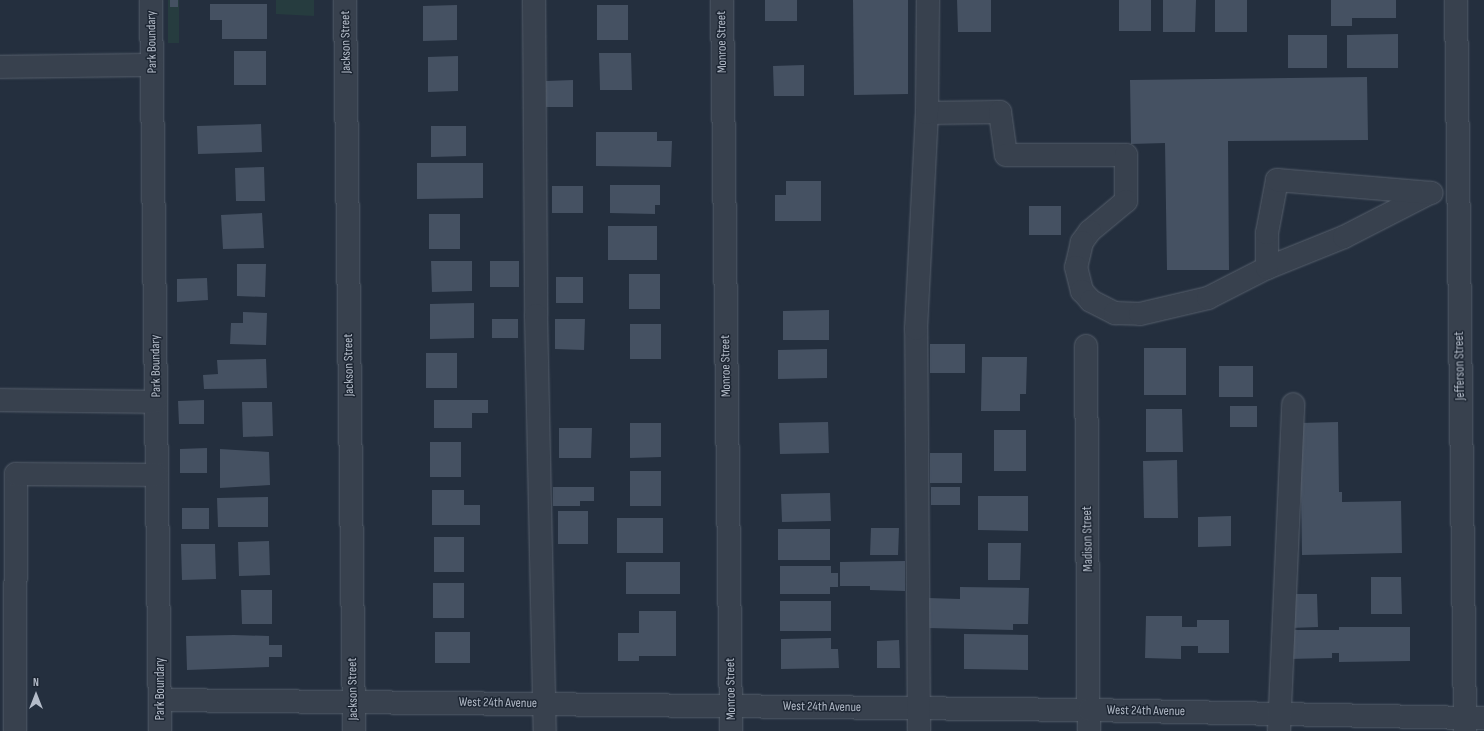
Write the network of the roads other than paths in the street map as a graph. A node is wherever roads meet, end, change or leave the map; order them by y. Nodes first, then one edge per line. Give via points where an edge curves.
1 (151, 0) edge
2 (345, 0) edge
3 (534, 0) edge
4 (722, 0) edge
5 (928, 0) edge
6 (1456, 0) edge
7 (152, 65) junction
8 (0, 66) edge
9 (926, 113) junction
10 (1430, 193) junction
11 (1458, 193) junction
12 (1267, 268) junction
13 (1086, 346) dead end
14 (0, 400) edge
15 (156, 402) junction
16 (1293, 404) dead end
17 (157, 474) junction
18 (160, 700) junction
19 (353, 702) junction
20 (545, 704) junction
21 (731, 706) junction
22 (919, 709) junction
23 (1089, 721) edge
24 (1279, 722) edge
25 (1471, 722) edge
26 (15, 731) edge
27 (160, 731) edge
28 (354, 731) edge
29 (545, 731) edge
30 (731, 731) edge
31 (919, 731) edge

1 - 7 street, Park Boundary
2 - 19 street, Jackson Street
3 - 20 street via 536,323
4 - 21 street, Monroe Street
5 - 9 street
6 - 11 street, Jefferson Street
7 - 8 street
7 - 15 street, Park Boundary
9 - 12 street via 1000,112 1006,155 1126,155 1126,201 1090,231 1077,254 1076,267 1082,291 1091,301 1103,308 1115,313 1140,314 1183,305 1222,292
9 - 22 street via 916,329
10 - 11 street
10 - 12 street via 1344,237
10 - 12 street via 1277,180 1267,233
11 - 25 street, Jefferson Street
13 - 23 street, Madison Street
14 - 15 street
15 - 17 street, Park Boundary
16 - 24 street
17 - 18 street, Park Boundary
17 - 26 street via 16,474
18 - 19 street, West 24th Avenue
18 - 27 street, Park Boundary
19 - 20 street, West 24th Avenue
19 - 28 street, Jackson Street
20 - 21 street, West 24th Avenue
20 - 29 street
21 - 22 street, West 24th Avenue
21 - 30 street, Monroe Street
22 - 23 street, West 24th Avenue
22 - 31 street
23 - 24 street, West 24th Avenue
24 - 25 street, West 24th Avenue

